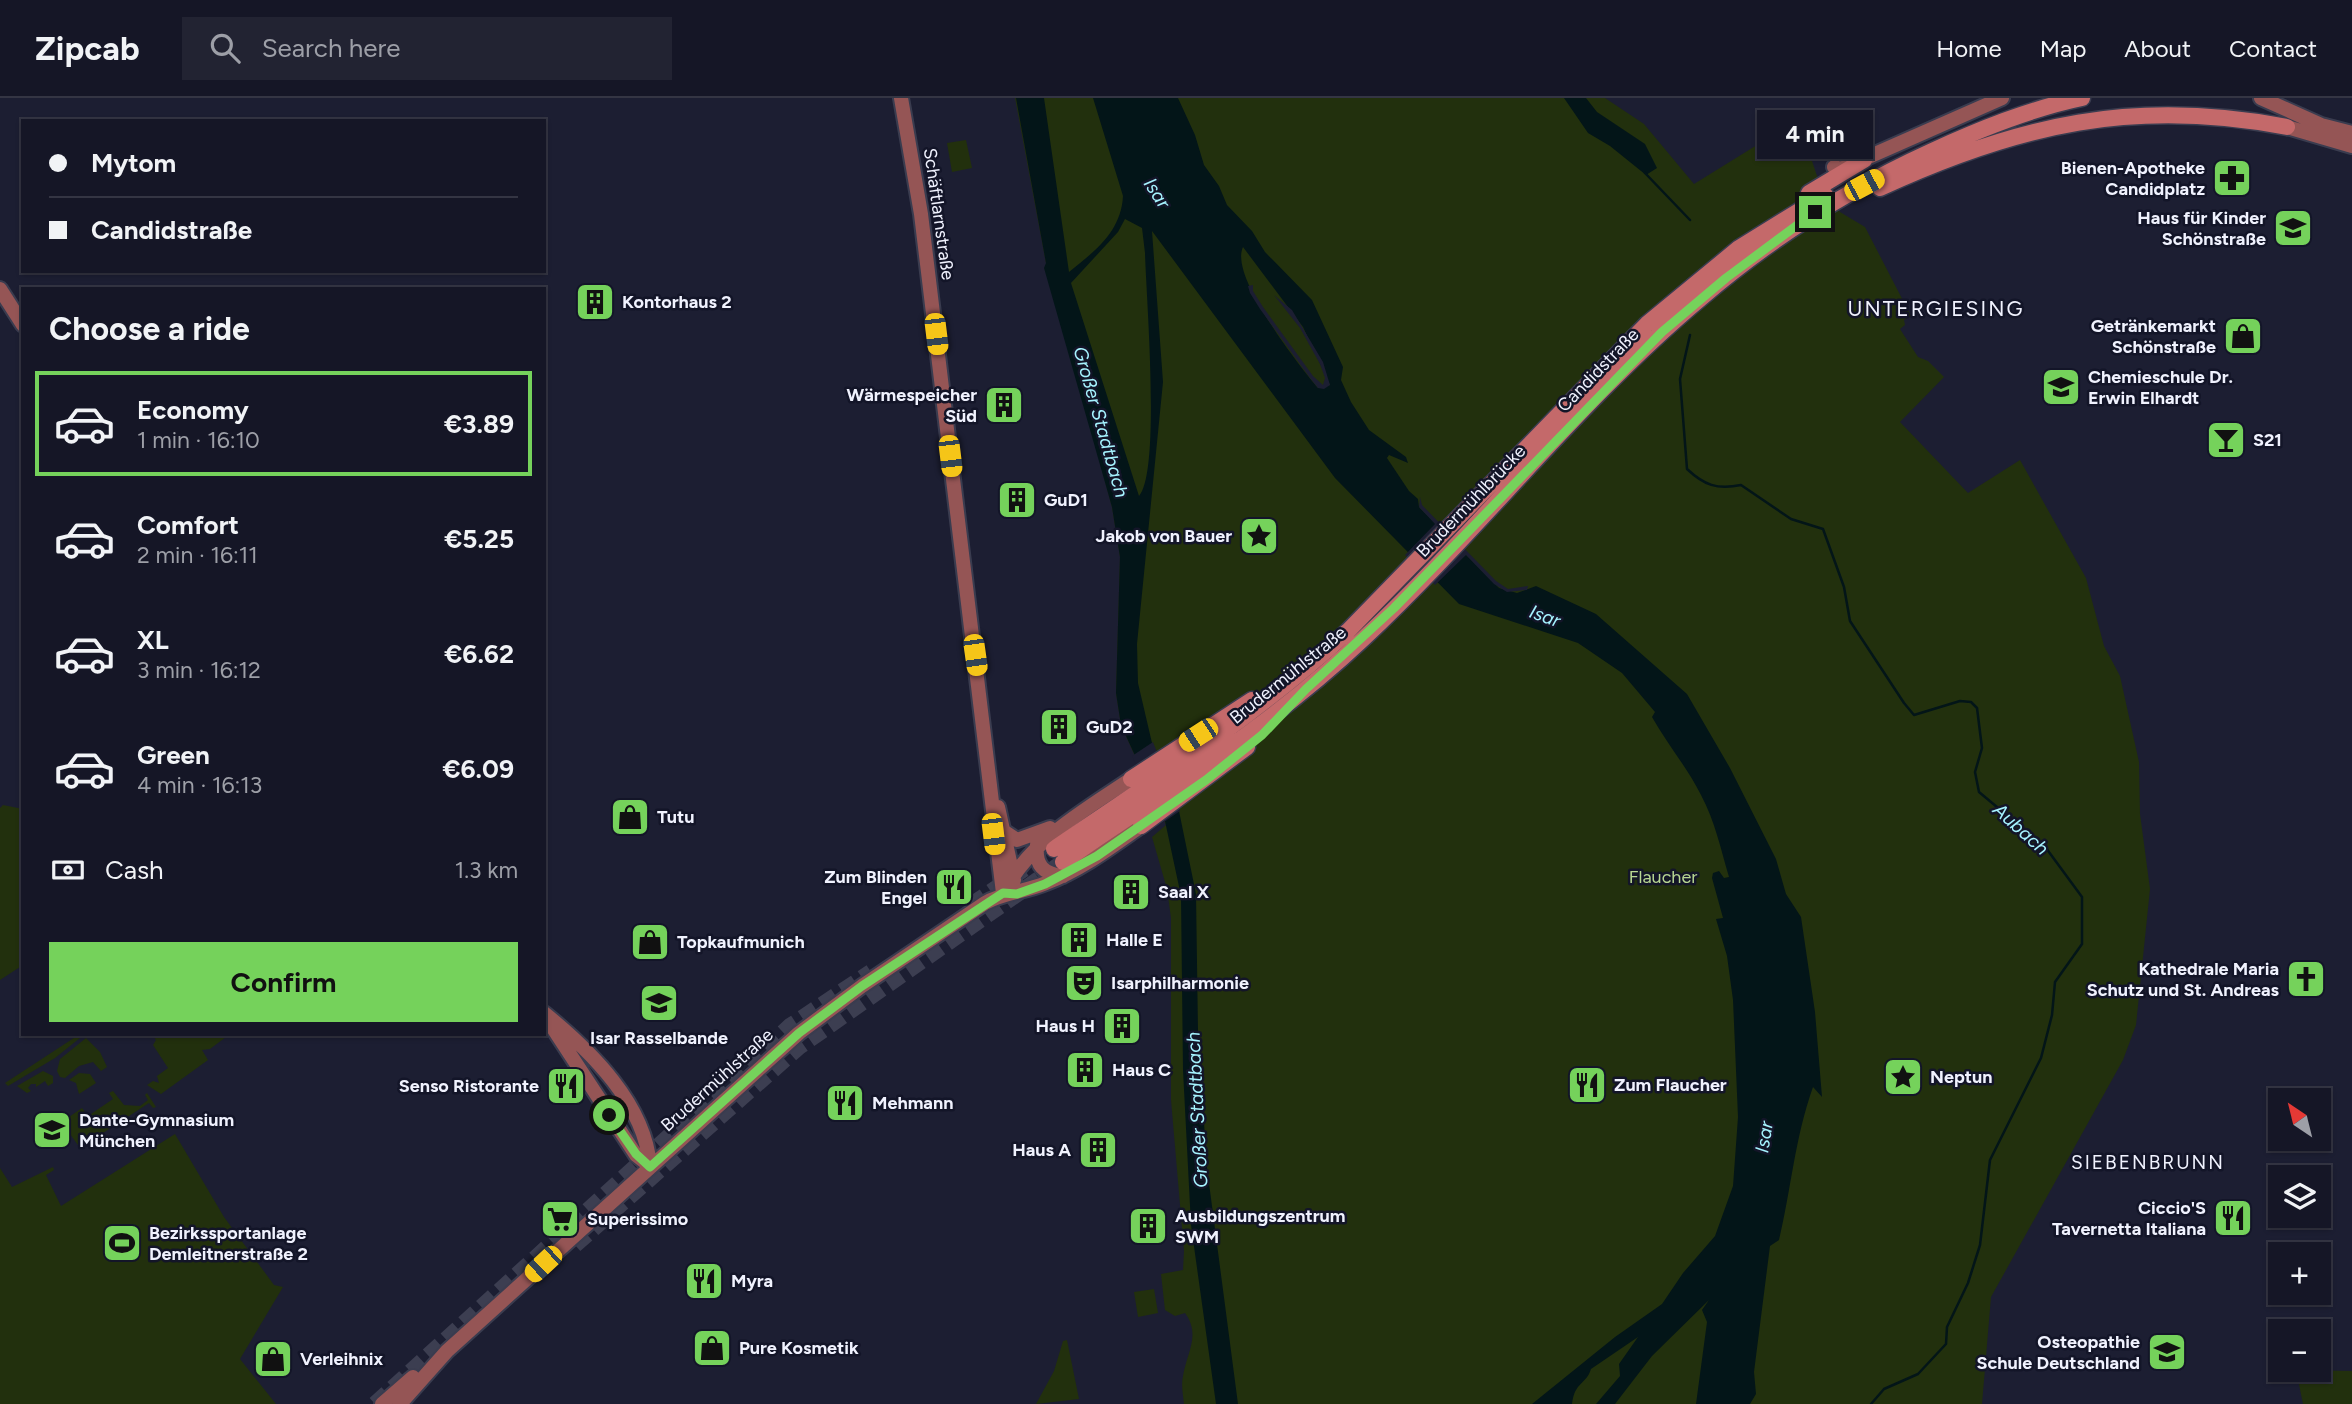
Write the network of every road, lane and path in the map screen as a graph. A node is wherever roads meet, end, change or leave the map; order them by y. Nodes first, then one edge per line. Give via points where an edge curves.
1 (901, 98) edge
2 (2002, 98) edge
3 (2038, 98) edge
4 (2081, 98) edge
5 (2261, 98) edge
6 (2287, 127) joint
7 (2352, 133) edge
8 (2352, 146) edge
9 (1864, 160) junction
10 (1824, 176) junction
11 (1800, 227) junction
12 (1739, 248) junction
13 (0, 289) edge
14 (21, 322) edge
15 (1532, 440) joint
16 (1545, 452) joint
17 (1412, 565) joint
18 (1425, 577) joint
19 (1168, 780) junction
20 (1146, 790) junction
21 (991, 793) junction
22 (1071, 820) junction
23 (1141, 826) joint
24 (1005, 832) junction
25 (1037, 845) junction
26 (1060, 862) junction
27 (1013, 873) junction
28 (1010, 893) junction
29 (546, 1016) edge
30 (546, 1017) edge
31 (650, 1167) junction
32 (447, 1351) junction
33 (382, 1404) edge
34 (400, 1404) edge

1 - 21 main road, Schäftlarnstraße via 921,214
2 - 9 main road
3 - 12 highway, Candidstraße via 1877,166
4 - 11 highway, Candidstraße via 2030,112 1944,146 1850,192 1815,212
5 - 7 main road via 2321,125
6 - 8 main road
6 - 11 highway via 2245,113 2180,103 2093,109 1983,143
9 - 10 highway
9 - 10 main road
10 - 12 highway
11 - 16 highway, Candidstraße via 1701,297
12 - 15 highway, Candidstraße via 1647,324
13 - 14 main road
15 - 17 highway, Brudermühlbrücke
16 - 18 highway, Brudermühlbrücke
17 - 19 highway, Brudermühlstraße via 1303,671 1278,684
18 - 19 highway, Brudermühlstraße via 1306,689
19 - 20 highway, Brudermühlstraße
19 - 20 highway
20 - 22 main road, Brudermühlstraße
20 - 23 highway
20 - 26 highway, Brudermühlstraße
21 - 24 main road, Schäftlarnstraße
21 - 28 main road, Schäftlarnstraße via 993,834
22 - 24 main road via 1021,839
22 - 25 main road, Brudermühlstraße
23 - 26 main road, Brudermühlstraße
24 - 27 main road, Schäftlarnstraße
25 - 26 main road via 1036,858 1049,874
25 - 27 main road, Brudermühlstraße
26 - 28 main road, Brudermühlstraße
27 - 28 main road, Brudermühlstraße
28 - 31 main road, Brudermühlstraße via 862,986 799,1033
29 - 31 main road via 598,1064 637,1120 648,1144
30 - 31 main road via 636,1154
31 - 32 main road, Brudermühlstraße
32 - 33 main road, Brudermühlstraße
32 - 34 main road, Brudermühlstraße

